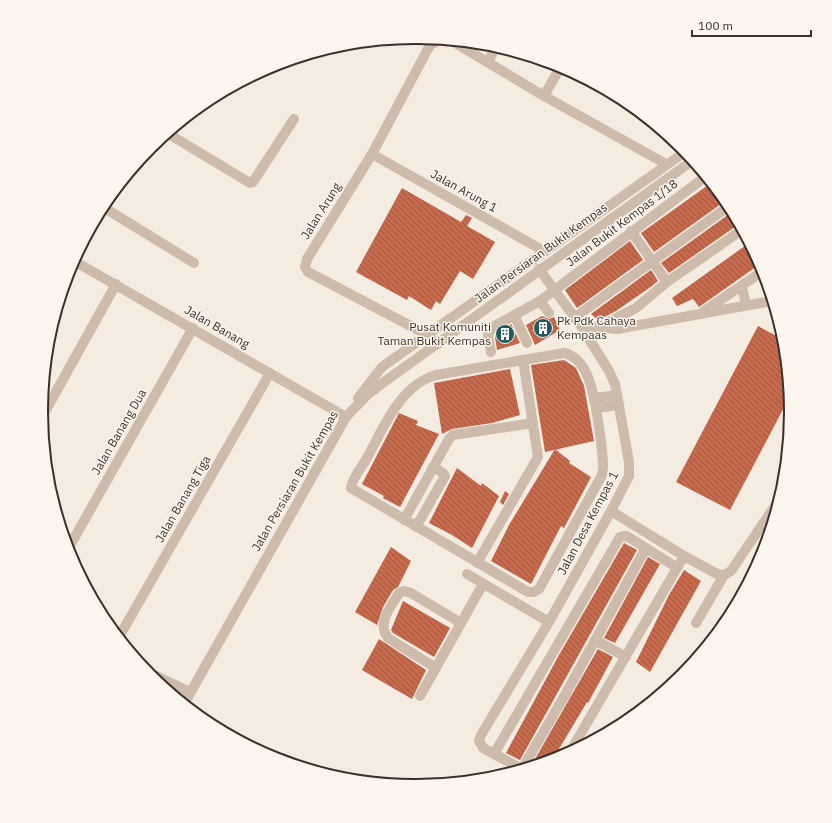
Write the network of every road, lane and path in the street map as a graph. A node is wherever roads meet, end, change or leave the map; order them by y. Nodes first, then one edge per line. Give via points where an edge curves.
1 (431, 45) edge
2 (463, 47) edge
3 (493, 52) edge
4 (488, 62) junction
5 (557, 72) edge
6 (544, 96) junction
7 (294, 119) dead end
8 (173, 136) edge
9 (372, 154) junction
10 (679, 156) edge
11 (666, 164) junction
12 (687, 164) edge
13 (701, 180) edge
14 (108, 210) edge
15 (724, 210) edge
16 (631, 231) junction
17 (737, 233) edge
18 (544, 251) junction
19 (653, 260) junction
20 (194, 263) dead end
21 (79, 264) edge
22 (539, 269) junction
23 (757, 275) edge
24 (667, 282) junction
25 (116, 284) junction
26 (742, 286) junction
27 (555, 291) junction
28 (540, 301) junction
29 (767, 302) edge
30 (746, 305) junction
31 (636, 308) junction
32 (549, 313) dead end
33 (514, 315) junction
34 (698, 315) junction
35 (574, 318) junction
36 (643, 325) junction
37 (581, 326) junction
38 (599, 327) junction
39 (193, 328) junction
40 (426, 334) junction
41 (527, 343) dead end
42 (438, 344) junction
43 (491, 352) dead end
44 (523, 360) junction
45 (270, 373) junction
46 (618, 400) junction
47 (595, 403) junction
48 (48, 406) edge
49 (346, 417) junction
50 (533, 423) junction
51 (433, 467) junction
52 (611, 511) junction
53 (768, 516) edge
54 (404, 520) junction
55 (416, 527) junction
56 (72, 542) edge
57 (646, 548) junction
58 (684, 556) junction
59 (479, 564) junction
60 (676, 567) junction
61 (724, 575) junction
62 (483, 584) junction
63 (549, 622) junction
64 (696, 623) dead end
65 (461, 624) junction
66 (122, 632) edge
67 (595, 640) junction
68 (626, 657) junction
69 (436, 668) junction
70 (166, 681) edge
71 (190, 692) junction
72 (420, 696) dead end
73 (187, 699) edge
74 (576, 743) edge
75 (494, 754) junction
76 (526, 761) edge
77 (514, 765) edge

1 - 9 street, Jalan Arung
2 - 4 street
3 - 4 street
4 - 6 street
5 - 6 street
6 - 11 street
7 - 8 street via 250,183
9 - 18 street, Jalan Arung 1
9 - 40 street, Jalan Arung via 307,259 305,267 308,272
10 - 11 street
11 - 18 street
12 - 22 street, Jalan Persiaran Bukit Kempas
13 - 16 street, Jalan Bukit Kempas 1/18
14 - 20 street
15 - 19 street
16 - 19 street
16 - 27 street, Jalan Bukit Kempas 1/18
17 - 24 street
18 - 40 street
19 - 24 street
19 - 35 street
21 - 25 street, Jalan Banang
22 - 27 street, Jalan Desa Kempas 1
22 - 42 street, Jalan Persiaran Bukit Kempas
23 - 26 street
24 - 31 street
25 - 39 street, Jalan Banang
25 - 48 street
26 - 30 street
26 - 34 street
27 - 28 street, Jalan Bukit Kempas 1/18
27 - 35 street, Jalan Desa Kempas 1
28 - 32 street
28 - 33 street, Jalan Bukit Kempas 1/18
29 - 30 street
30 - 34 street
31 - 36 street
31 - 38 street
33 - 41 street
33 - 43 street, Jalan Bukit Kempas 1/18 via 492,328 488,336
34 - 36 street
35 - 37 street, Jalan Desa Kempas 1
36 - 38 street via 617,329
37 - 38 street
37 - 46 street, Jalan Desa Kempas 1 via 609,371
39 - 45 street, Jalan Banang
39 - 56 street, Jalan Banang Dua
40 - 42 street, Jalan Arung
40 - 49 street via 382,367
42 - 49 street, Jalan Persiaran Bukit Kempas via 367,395
44 - 47 street via 564,353 572,355 589,377
44 - 50 street
44 - 54 street via 428,378 405,396 395,408 351,488
45 - 49 street, Jalan Banang
45 - 66 street, Jalan Banang Tiga
46 - 47 street
46 - 52 street, Jalan Desa Kempas 1 via 629,462 629,476
47 - 59 street via 604,460 602,475 540,589 528,592
49 - 71 street, Jalan Persiaran Bukit Kempas
50 - 51 street via 453,435
50 - 59 street via 538,457
51 - 54 street
51 - 55 street via 445,476
52 - 58 street
52 - 63 street, Jalan Desa Kempas 1
53 - 61 street via 731,571
54 - 55 street
55 - 59 street
57 - 60 street
57 - 67 street
57 - 75 street via 626,536 620,537
58 - 60 street
58 - 61 street via 717,574
59 - 62 street via 470,576
60 - 68 street
61 - 64 street
62 - 63 street
62 - 65 street
63 - 75 street, Jalan Desa Kempas 1 via 484,728 479,741 484,748
65 - 69 street
65 - 69 street via 411,593 398,593 382,625 383,632 388,638
67 - 68 street
67 - 76 street
68 - 74 street
69 - 72 street
70 - 71 street
71 - 73 street, Jalan Persiaran Bukit Kempas
75 - 77 street

